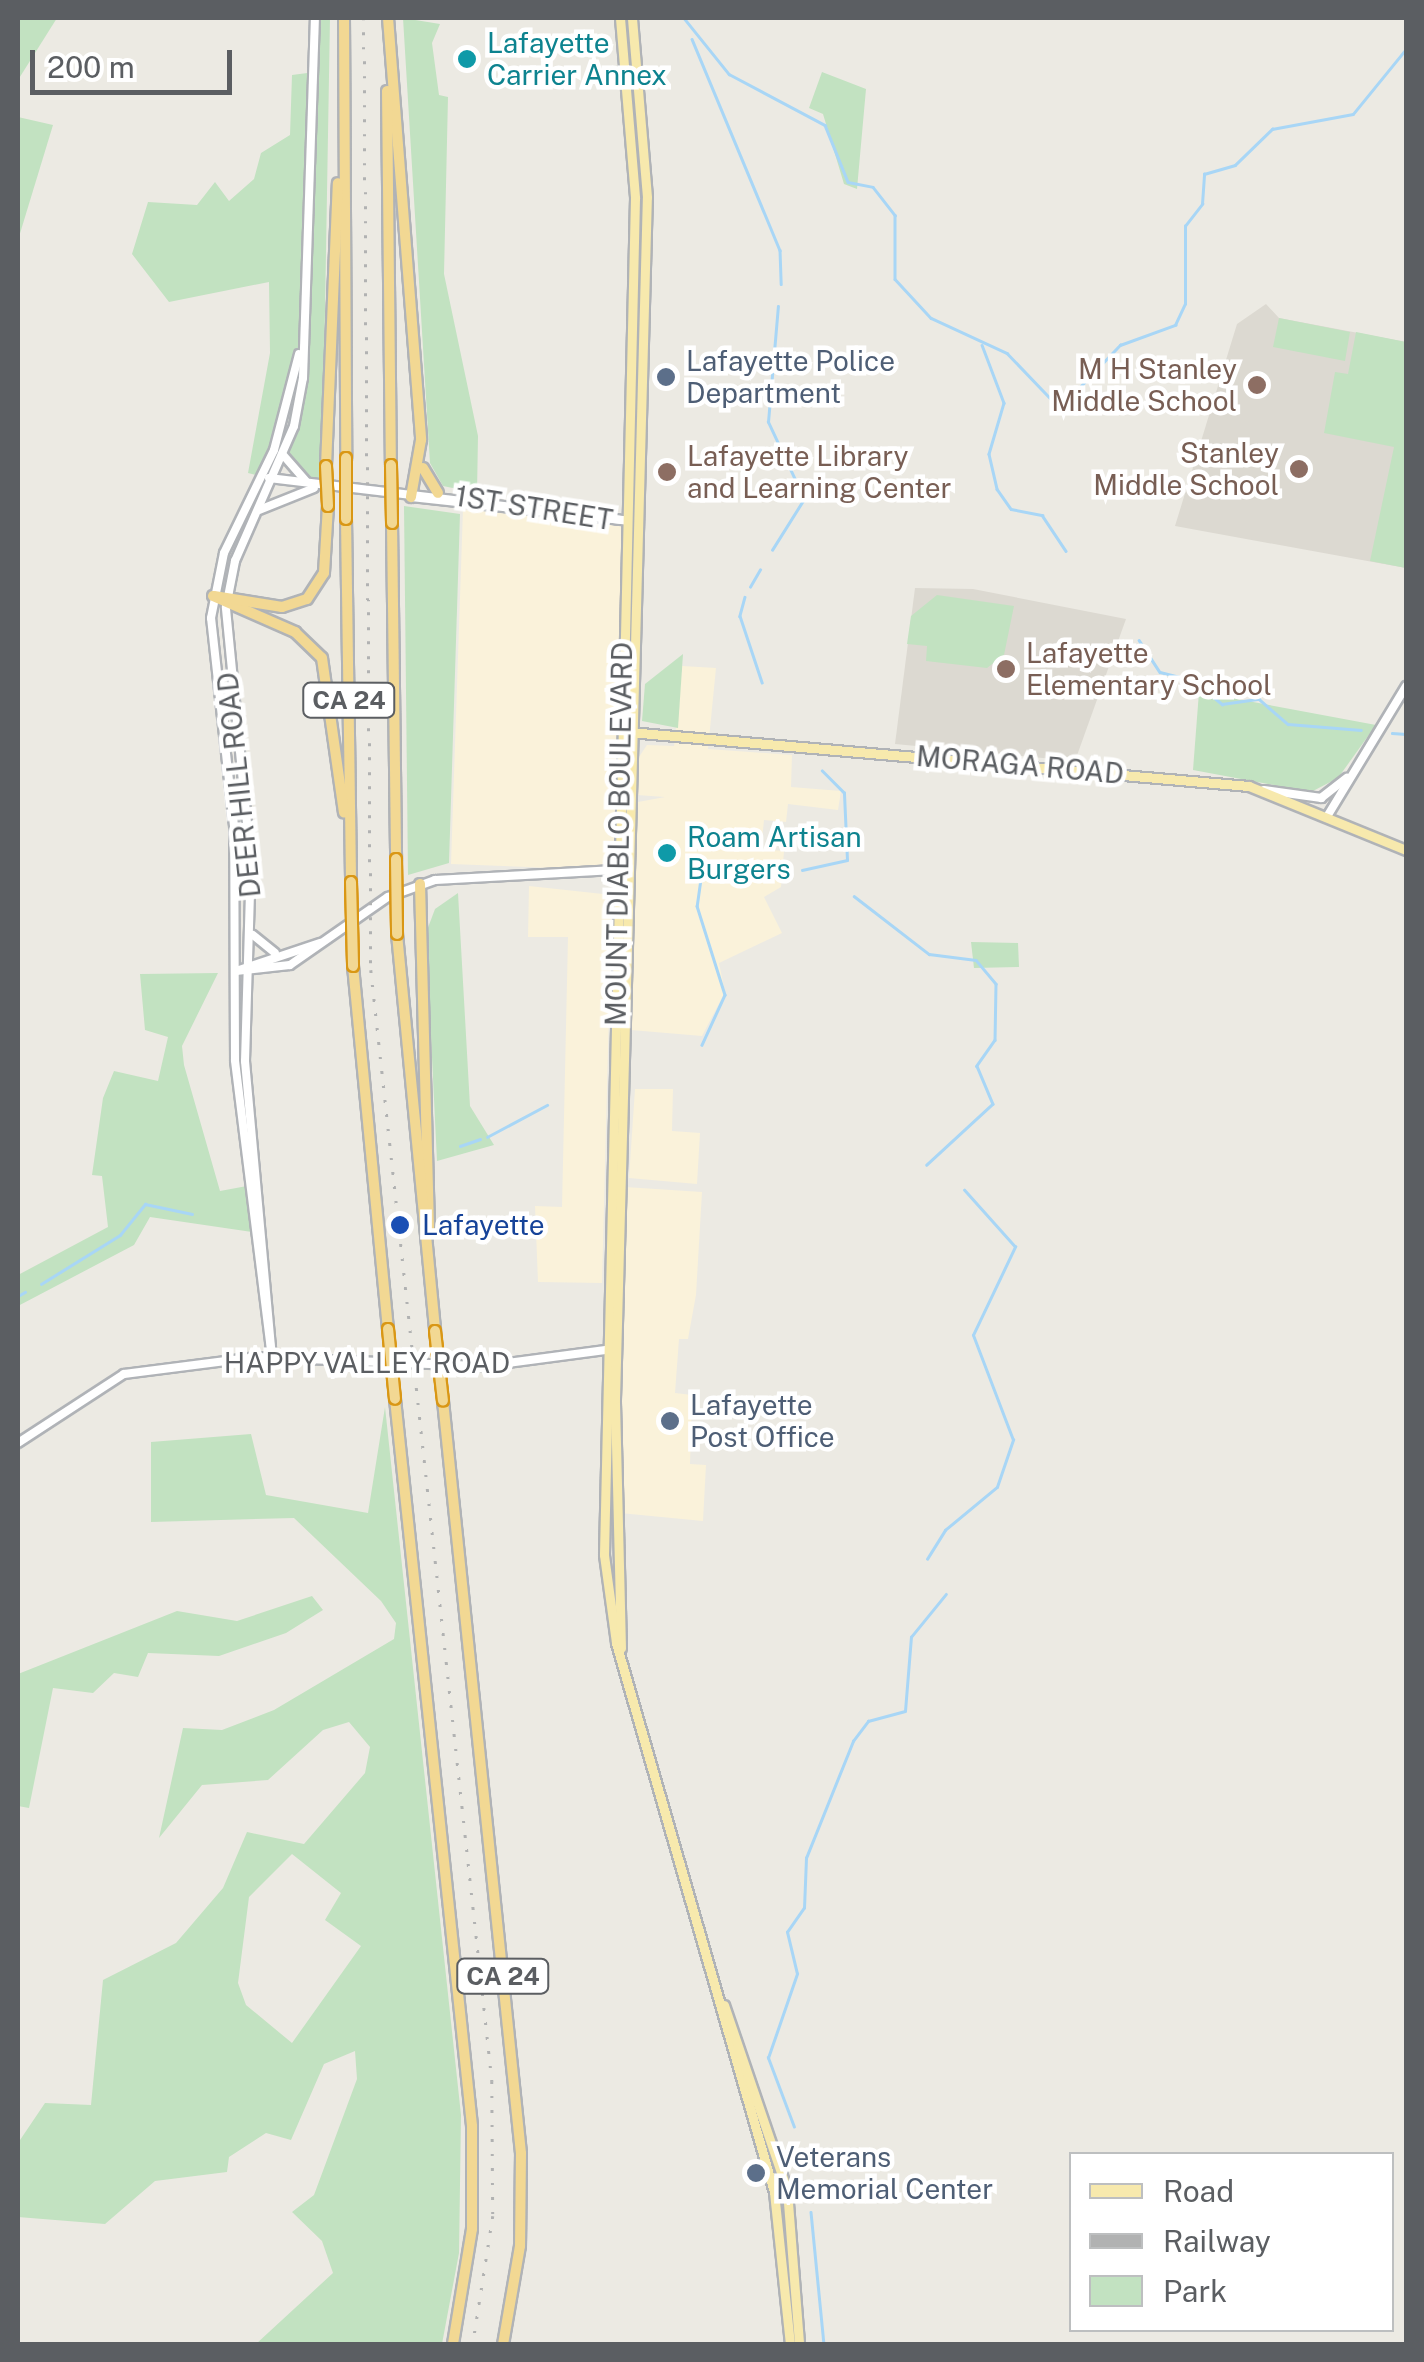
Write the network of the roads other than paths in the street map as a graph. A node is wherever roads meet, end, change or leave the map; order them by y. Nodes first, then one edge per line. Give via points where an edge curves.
1 (315, 18) edge
2 (344, 18) edge
3 (387, 18) edge
4 (620, 18) edge
5 (632, 18) edge
6 (388, 37) junction
7 (344, 113) junction
8 (303, 333) junction
9 (283, 455) junction
10 (422, 467) junction
11 (260, 476) junction
12 (272, 479) junction
13 (319, 486) junction
14 (438, 494) junction
15 (411, 496) junction
16 (559, 509) junction
17 (256, 513) junction
18 (540, 514) junction
19 (626, 521) junction
20 (214, 596) junction
21 (227, 602) junction
22 (1406, 686) edge
23 (628, 732) junction
24 (1360, 764) junction
25 (1264, 790) junction
26 (1328, 815) junction
27 (1406, 850) edge
28 (624, 871) junction
29 (351, 882) junction
30 (420, 884) junction
31 (251, 932) junction
32 (324, 941) junction
33 (294, 951) junction
34 (249, 963) junction
35 (236, 971) junction
36 (248, 976) junction
37 (615, 1185) junction
38 (426, 1247) junction
39 (617, 1349) junction
40 (606, 1350) junction
41 (269, 1354) junction
42 (18, 1443) edge
43 (621, 1648) junction
44 (724, 2005) junction
45 (454, 2344) edge
46 (503, 2344) edge
47 (790, 2344) edge
48 (799, 2344) edge

1 - 8 street, DEER HILL ROAD
2 - 7 highway, CA 24
3 - 6 highway, CA 24
4 - 19 main road, MOUNT DIABLO BOULEVARD via 634,137
5 - 23 main road, MOUNT DIABLO BOULEVARD via 647,197
6 - 10 highway
6 - 38 highway, CA 24, bridge via 397,934
7 - 21 highway, bridge via 325,568 309,597 282,607
7 - 29 highway, CA 24, bridge
8 - 9 street, DEER HILL ROAD
8 - 11 street, DEER HILL ROAD
9 - 12 street, DEER HILL ROAD
9 - 13 street via 290,472
10 - 14 highway
10 - 15 highway
11 - 12 street, 1ST STREET
11 - 20 street, DEER HILL ROAD
12 - 13 street, 1ST STREET
12 - 17 street, DEER HILL ROAD
13 - 15 street, 1ST STREET
13 - 17 street
14 - 15 street, 1ST STREET
14 - 16 street, 1ST STREET
15 - 18 street, 1ST STREET
16 - 18 street
16 - 19 street, 1ST STREET
17 - 21 street, DEER HILL ROAD
18 - 19 street, 1ST STREET
19 - 23 main road, MOUNT DIABLO BOULEVARD
20 - 21 highway
20 - 35 street, DEER HILL ROAD
21 - 29 highway via 295,632 325,664
21 - 31 street, DEER HILL ROAD
22 - 24 street
23 - 25 main road, MORAGA ROAD
23 - 28 main road, MOUNT DIABLO BOULEVARD
24 - 25 street via 1321,798
24 - 26 street
25 - 26 main road, MORAGA ROAD
26 - 27 main road, MORAGA ROAD
28 - 30 street
28 - 37 main road, MOUNT DIABLO BOULEVARD
28 - 37 main road, MOUNT DIABLO BOULEVARD via 611,1148
29 - 45 highway, CA 24, bridge via 378,1243 474,2156
30 - 32 street
30 - 38 highway via 432,1124
31 - 33 street via 270,953
31 - 34 street, DEER HILL ROAD
32 - 33 street
32 - 36 street via 290,966
33 - 34 street
34 - 35 street
34 - 36 street, DEER HILL ROAD
35 - 36 street
35 - 41 street, DEER HILL ROAD via 247,1186
36 - 41 street, DEER HILL ROAD via 245,1061
37 - 39 main road, MOUNT DIABLO BOULEVARD
37 - 40 main road, MOUNT DIABLO BOULEVARD
38 - 46 highway, CA 24, bridge via 522,2152 520,2246
39 - 40 street, HAPPY VALLEY ROAD
39 - 43 main road, MOUNT DIABLO BOULEVARD
40 - 41 street, HAPPY VALLEY ROAD via 467,1367
40 - 43 main road, MOUNT DIABLO BOULEVARD via 604,1555
41 - 42 street, HAPPY VALLEY ROAD via 124,1374
43 - 44 main road, MOUNT DIABLO BOULEVARD
44 - 47 main road, MOUNT DIABLO BOULEVARD via 785,2244
44 - 48 main road, MOUNT DIABLO BOULEVARD via 787,2190

